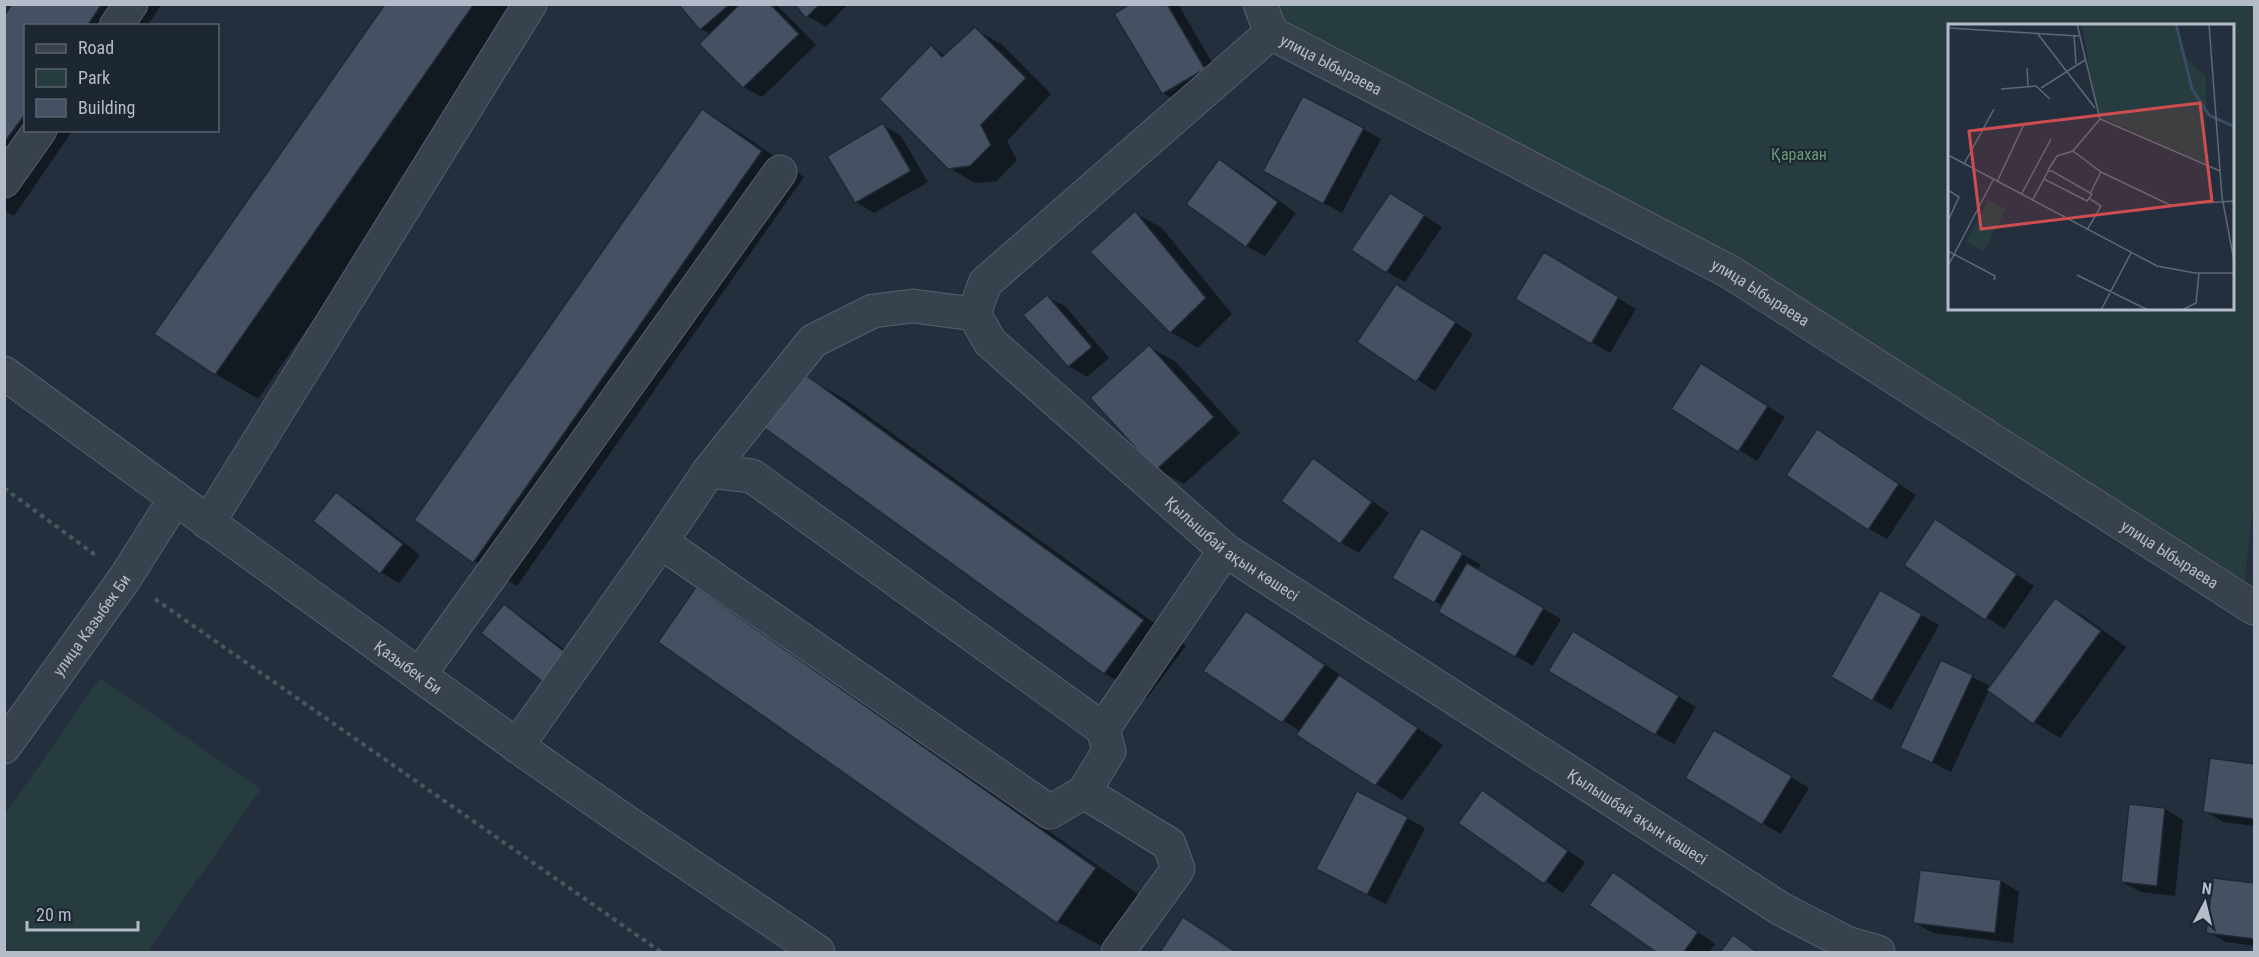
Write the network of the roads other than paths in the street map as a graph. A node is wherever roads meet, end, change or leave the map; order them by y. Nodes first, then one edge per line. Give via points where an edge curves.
1 (131, 4) edge
2 (530, 4) edge
3 (1265, 19) edge
4 (117, 24) edge
5 (39, 132) edge
6 (780, 172) dead end
7 (4, 181) edge
8 (974, 314) junction
9 (4, 373) edge
10 (709, 471) junction
11 (175, 499) junction
12 (208, 523) junction
13 (661, 542) junction
14 (1224, 550) junction
15 (2254, 608) edge
16 (420, 674) junction
17 (1103, 729) junction
18 (517, 746) junction
19 (4, 747) edge
20 (1084, 792) junction
21 (818, 952) edge
22 (1118, 952) edge
23 (1878, 952) edge

1 - 4 street
2 - 12 street
3 - 8 street via 985,283
3 - 15 street, улица Ыбыраева via 1730,272
5 - 7 street
6 - 16 street
8 - 10 street via 913,306 873,311 813,341
8 - 14 street, Қылышбай ақын көшесі via 990,342
9 - 11 street, Қазыбек Би
10 - 13 street
10 - 17 street via 752,476
11 - 12 street, Қазыбек Би
11 - 19 street, улица Казыбек Би via 125,578
12 - 16 street, Қазыбек Би
13 - 18 street
13 - 20 street via 1050,812
14 - 17 street
14 - 23 street, Қылышбай ақын көшесі via 1781,909 1847,943
16 - 18 street, Қазыбек Би
17 - 20 street via 1109,751
18 - 21 street, Қазыбек Би
20 - 22 street via 1169,844 1178,869

